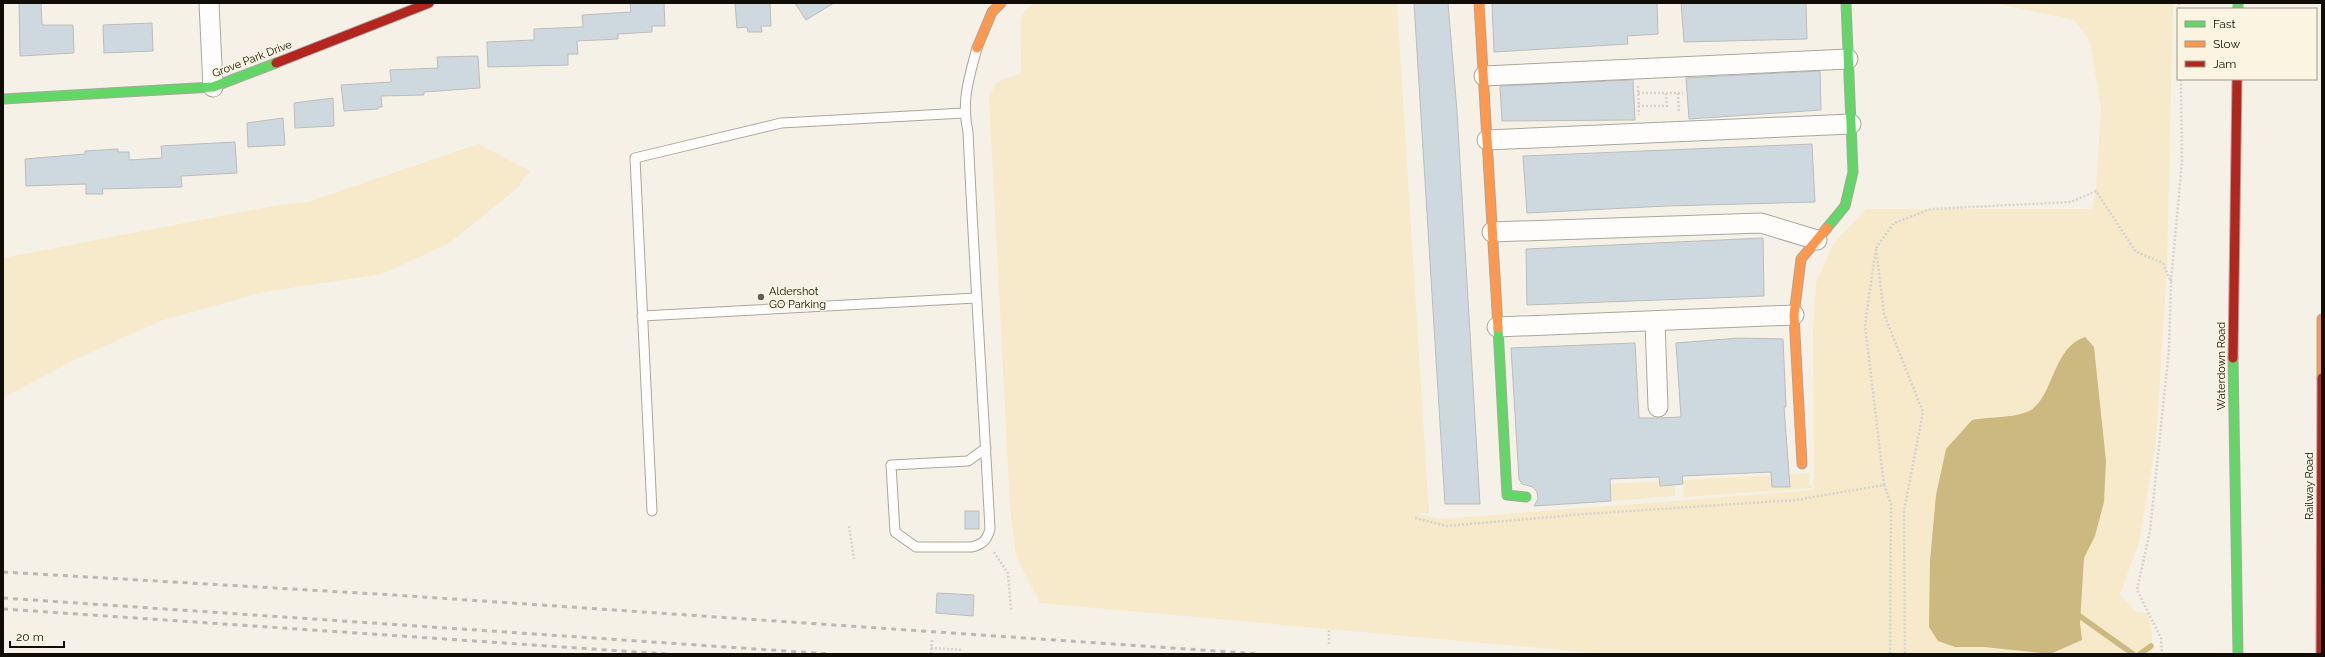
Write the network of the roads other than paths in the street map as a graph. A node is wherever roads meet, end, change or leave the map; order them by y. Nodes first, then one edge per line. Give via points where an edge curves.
1 (208, 3) edge
2 (429, 3) edge
3 (1001, 3) edge
4 (1479, 3) edge
5 (1846, 3) edge
6 (977, 48) joint
7 (1848, 59) junction
8 (1484, 76) junction
9 (2237, 80) edge
10 (213, 87) junction
11 (3, 99) edge
12 (964, 113) junction
13 (1851, 124) junction
14 (1487, 140) junction
15 (1492, 232) junction
16 (1818, 240) junction
17 (976, 298) junction
18 (1794, 315) junction
19 (642, 316) junction
20 (2322, 318) edge
21 (1655, 321) junction
22 (1497, 327) junction
23 (1658, 407) dead end
24 (986, 448) junction
25 (1802, 464) dead end
26 (1526, 497) dead end
27 (652, 511) dead end
28 (2238, 654) edge
29 (2321, 654) edge

1 - 10 street
2 - 10 street, Grove Park Drive
3 - 6 street via 992,12
4 - 8 street
5 - 7 street
6 - 12 lane via 966,90
7 - 8 street
7 - 13 street
8 - 14 street
9 - 28 street, Waterdown Road via 2233,379
10 - 11 street, Grove Park Drive
12 - 17 lane via 968,132
12 - 19 lane via 781,123 635,158
13 - 14 street
13 - 16 street via 1853,172 1845,206
14 - 15 street
15 - 16 street via 1762,223
15 - 22 street
16 - 18 street via 1801,259
17 - 19 lane
17 - 24 lane
18 - 21 street
18 - 25 street
19 - 27 lane
20 - 29 street, Railway Road
21 - 22 street
21 - 23 street
22 - 26 street via 1507,495
24 - 24 lane via 968,461 890,465 895,532 904,541 916,548 972,547 980,545 987,538 990,529

